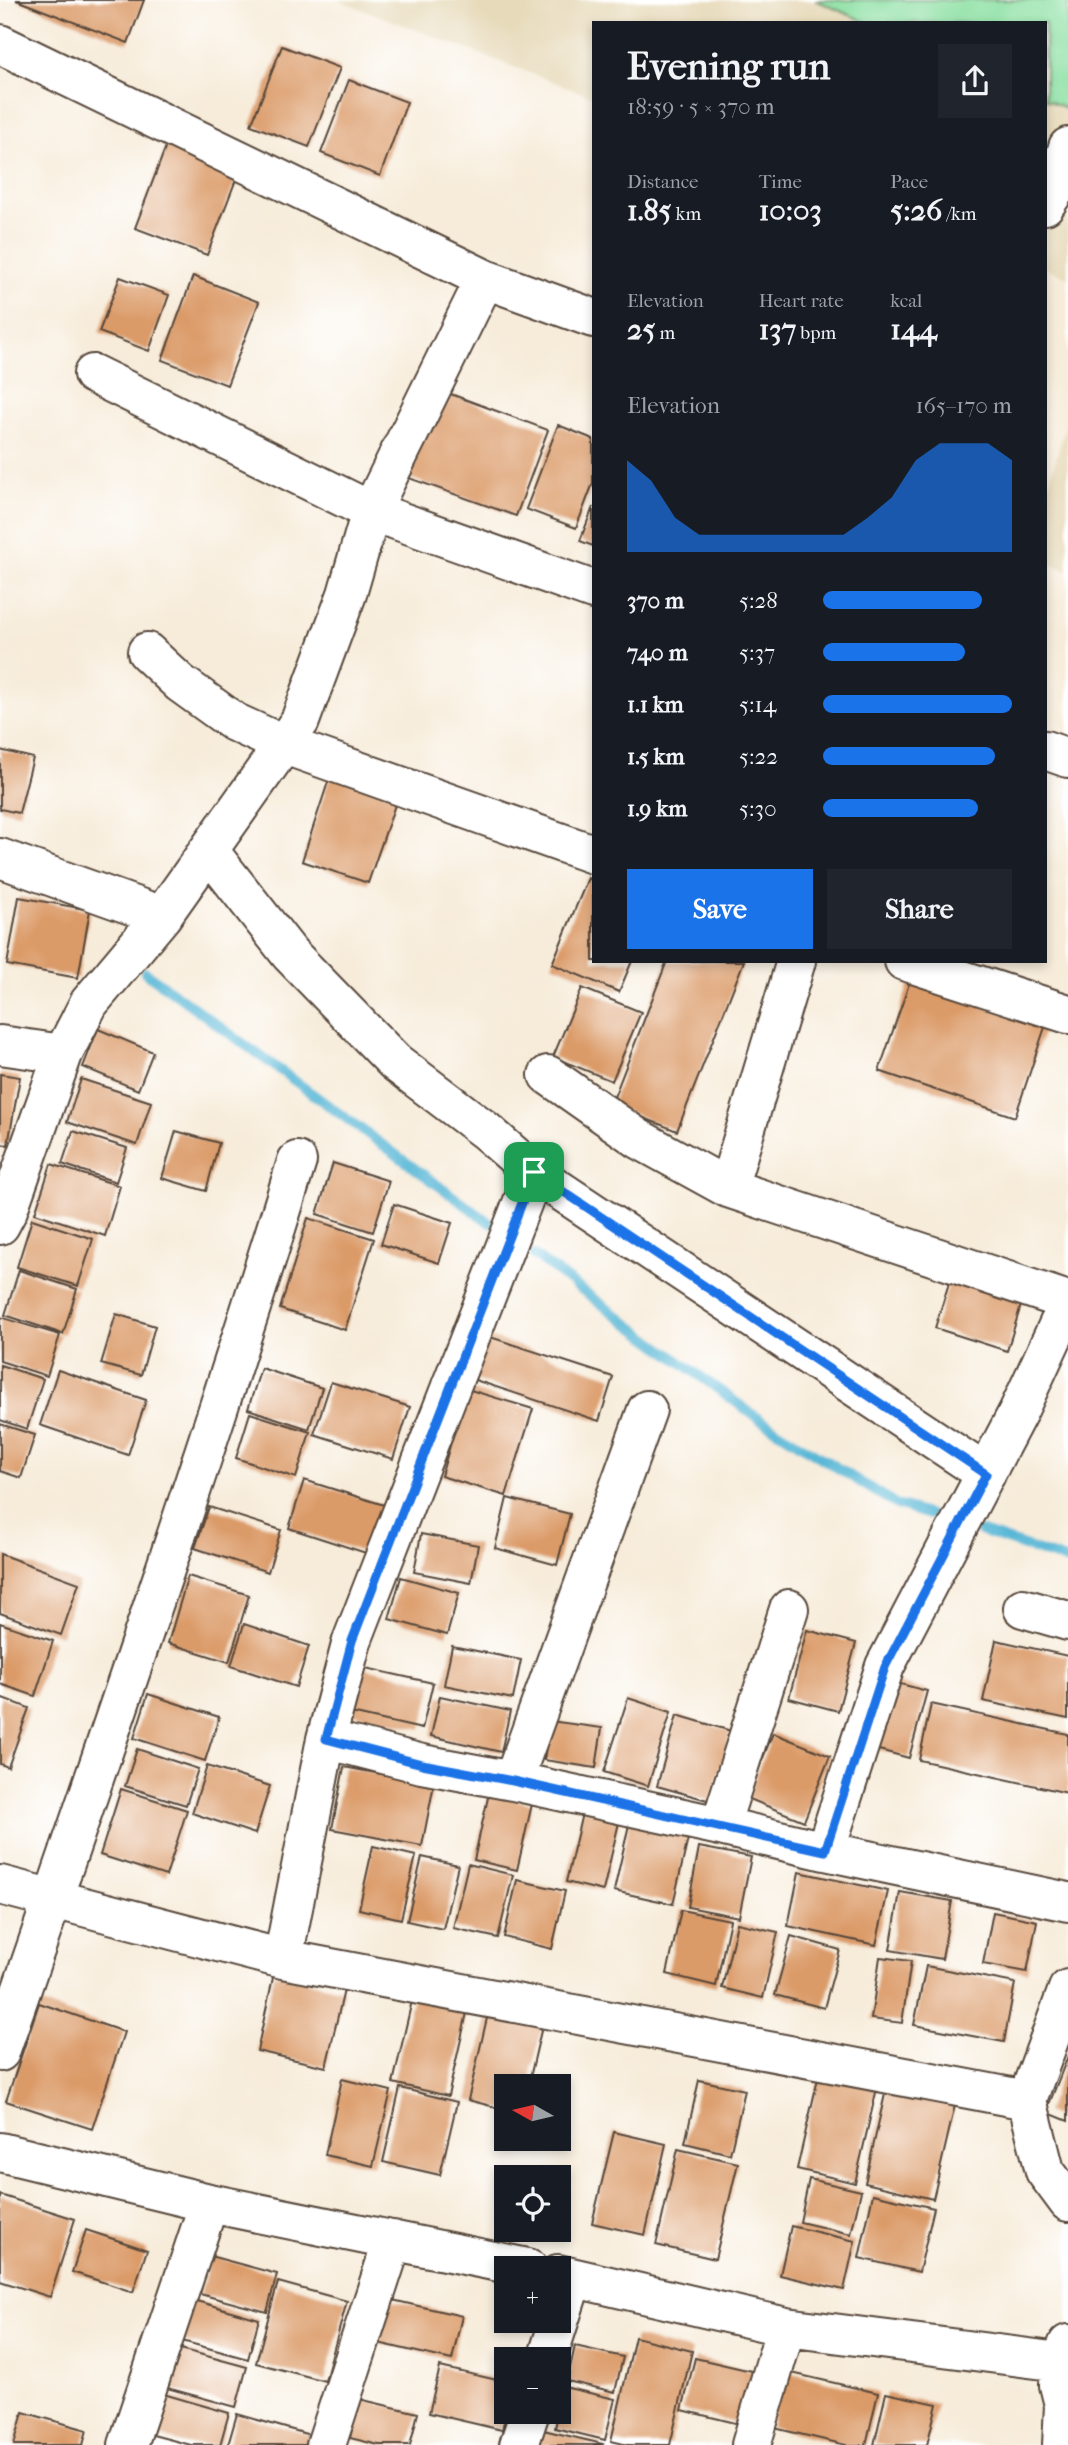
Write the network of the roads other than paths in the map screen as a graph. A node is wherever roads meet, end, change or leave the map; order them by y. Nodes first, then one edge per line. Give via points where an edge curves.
1 (0, 44) edge
2 (1068, 147) edge
3 (1047, 202) edge
4 (485, 279) junction
5 (592, 318) edge
6 (93, 374) dead end
7 (371, 511) junction
8 (592, 590) edge
9 (147, 652) dead end
10 (282, 744) junction
11 (1047, 751) edge
12 (1068, 758) edge
13 (209, 850) junction
14 (592, 854) edge
15 (0, 859) edge
16 (162, 916) junction
17 (795, 963) edge
18 (910, 963) edge
19 (1068, 1014) edge
20 (0, 1045) edge
21 (63, 1054) junction
22 (548, 1075) dead end
23 (297, 1161) dead end
24 (534, 1172) junction
25 (728, 1188) junction
26 (0, 1225) edge
27 (1068, 1303) edge
28 (647, 1410) dead end
29 (986, 1474) junction
30 (1023, 1608) dead end
31 (789, 1609) dead end
32 (1068, 1621) edge
33 (326, 1739) junction
34 (513, 1781) junction
35 (720, 1826) junction
36 (825, 1851) junction
37 (0, 1885) edge
38 (53, 1898) junction
39 (1068, 1902) edge
40 (283, 1959) junction
41 (1068, 1989) edge
42 (0, 2052) edge
43 (1027, 2100) junction
44 (0, 2152) edge
45 (1068, 2202) edge
46 (209, 2203) junction
47 (393, 2239) junction
48 (494, 2261) edge
49 (571, 2277) edge
50 (786, 2327) junction
51 (1064, 2353) edge
52 (526, 2424) edge
53 (128, 2445) edge
54 (326, 2445) edge
55 (519, 2445) edge
56 (751, 2445) edge
57 (1062, 2445) edge

1 - 4 street
2 - 3 street
4 - 5 street
4 - 7 street
6 - 7 street
7 - 8 street
7 - 10 street via 347,594 300,721
9 - 10 street via 234,722
10 - 13 street
10 - 14 street
11 - 12 street
13 - 16 street
13 - 24 street via 290,954 395,1062
15 - 16 street
16 - 21 street via 89,1003
17 - 25 street
18 - 19 street
20 - 21 street
21 - 26 street
22 - 25 street via 639,1139
23 - 38 street via 239,1350
24 - 29 street
24 - 33 street via 352,1641
25 - 27 street
27 - 29 street
28 - 34 street
29 - 36 street via 885,1667
30 - 32 street
31 - 35 street
33 - 34 street
33 - 40 street
34 - 35 street
35 - 36 street
36 - 39 street
37 - 38 street
38 - 40 street
38 - 42 street
40 - 43 street
41 - 43 street
43 - 45 street via 1045,2171
44 - 46 street
46 - 47 street
46 - 53 street
47 - 48 street
47 - 54 street
49 - 50 street
50 - 51 street
50 - 56 street
51 - 57 street via 1059,2385 1064,2405
52 - 55 street

